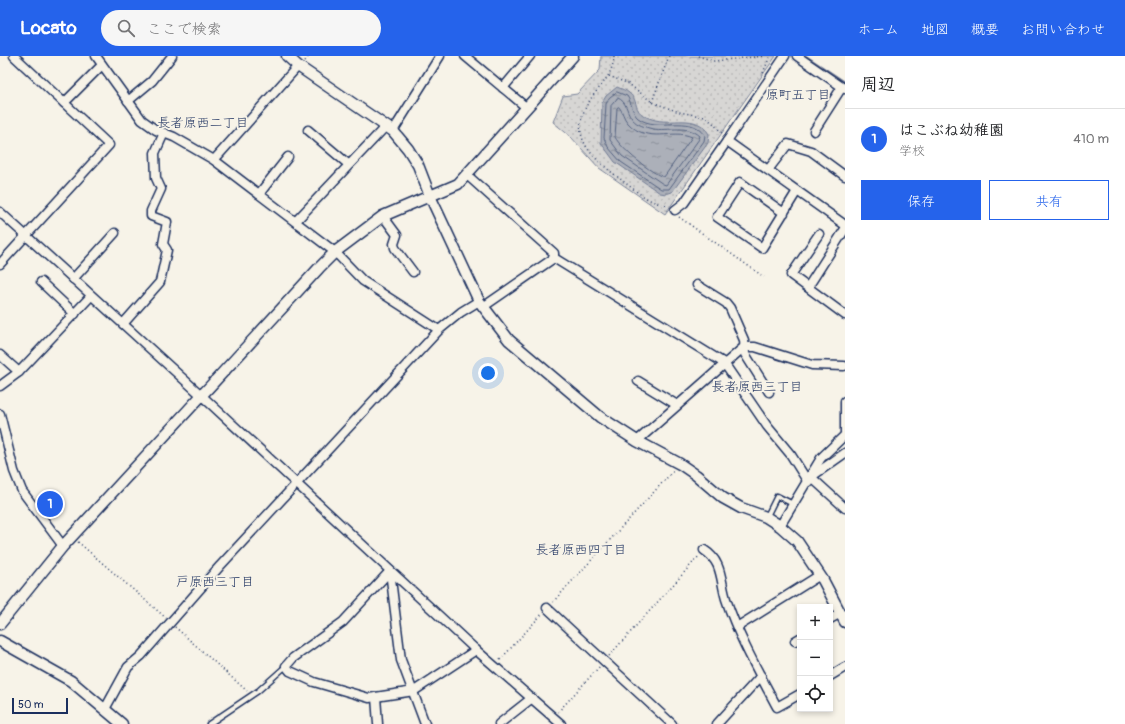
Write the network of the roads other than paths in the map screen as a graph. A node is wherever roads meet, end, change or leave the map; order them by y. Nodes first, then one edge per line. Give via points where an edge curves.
1 (14, 56) edge
2 (96, 56) edge
3 (172, 56) edge
4 (287, 56) edge
5 (440, 56) edge
6 (464, 56) edge
7 (530, 56) edge
8 (573, 56) edge
9 (785, 56) edge
10 (796, 56) edge
11 (102, 65) junction
12 (298, 66) junction
13 (503, 88) junction
14 (844, 88) edge
15 (128, 101) junction
16 (64, 103) junction
17 (527, 108) junction
18 (389, 128) junction
19 (308, 130) dead end
20 (814, 131) dead end
21 (164, 133) junction
22 (727, 141) junction
23 (288, 157) dead end
24 (214, 160) junction
25 (348, 164) junction
26 (768, 170) junction
27 (467, 175) junction
28 (845, 176) edge
29 (797, 191) junction
30 (259, 194) junction
31 (430, 196) junction
32 (673, 207) road end
33 (0, 212) edge
34 (784, 213) junction
35 (383, 216) junction
36 (296, 221) junction
37 (845, 225) edge
38 (845, 229) edge
39 (115, 233) dead end
40 (819, 234) dead end
41 (26, 236) junction
42 (335, 252) junction
43 (554, 258) junction
44 (0, 264) edge
45 (413, 272) dead end
46 (73, 279) junction
47 (41, 282) dead end
48 (697, 285) dead end
49 (808, 287) junction
50 (91, 296) junction
51 (481, 304) junction
52 (75, 314) junction
53 (845, 315) edge
54 (123, 324) junction
55 (439, 330) junction
56 (744, 347) junction
57 (0, 355) edge
58 (724, 364) junction
59 (845, 367) edge
60 (19, 372) junction
61 (638, 381) dead end
62 (0, 386) edge
63 (769, 392) dead end
64 (201, 395) junction
65 (845, 401) edge
66 (677, 405) junction
67 (0, 414) edge
68 (845, 433) edge
69 (637, 441) junction
70 (845, 453) edge
71 (809, 479) junction
72 (296, 484) junction
73 (794, 504) junction
74 (845, 508) edge
75 (766, 517) junction
76 (780, 526) junction
77 (63, 546) junction
78 (704, 550) road end
79 (390, 571) junction
80 (820, 576) junction
81 (547, 608) road end
82 (843, 617) edge
83 (833, 619) edge
84 (0, 624) edge
85 (737, 627) junction
86 (0, 641) edge
87 (476, 650) junction
88 (286, 666) junction
89 (845, 667) edge
90 (833, 674) edge
91 (761, 676) junction
92 (414, 691) junction
93 (797, 696) edge
94 (376, 697) junction
95 (532, 698) junction
96 (105, 709) junction
97 (122, 724) edge
98 (209, 724) edge
99 (378, 724) edge
100 (425, 724) edge
101 (499, 724) edge
102 (561, 724) edge
103 (672, 724) edge
104 (717, 724) edge

1 - 16 street
2 - 11 street
3 - 15 street via 152,81
4 - 12 street
5 - 18 street
6 - 13 street
7 - 13 street
8 - 17 street
9 - 22 street
10 - 14 street
11 - 15 street
11 - 16 street
12 - 18 street
12 - 24 street
13 - 17 street
14 - 20 street
15 - 21 street via 142,120
16 - 41 street via 109,145
17 - 27 street
18 - 25 street
18 - 31 street via 418,165
19 - 25 street
21 - 24 street
21 - 54 street via 155,153 156,178 161,189 151,210 151,216 167,222 162,244 167,250 162,278
22 - 26 street
22 - 32 street via 684,203
23 - 30 street
24 - 30 street
25 - 36 street
26 - 28 street via 788,144 811,151
26 - 29 street
27 - 31 street via 454,186
27 - 43 street via 554,253
29 - 34 street
29 - 37 street
30 - 36 street
31 - 35 street
31 - 51 street
33 - 41 street
34 - 34 street via 762,248 717,218 740,182
35 - 42 street
35 - 45 street via 397,235 394,248
36 - 42 street
38 - 49 street
39 - 46 street
40 - 49 street via 791,275
41 - 44 street
41 - 46 street
42 - 55 street via 363,281
42 - 64 street
43 - 51 street
43 - 58 street
46 - 50 street
47 - 52 street
48 - 56 street via 730,308 744,340
49 - 53 street
50 - 52 street
50 - 54 street
51 - 55 street via 461,312
51 - 69 street via 509,340 600,417
52 - 60 street
54 - 64 street
55 - 72 street
56 - 58 street
56 - 59 street via 755,347 812,365
56 - 63 street via 745,354
57 - 60 street
58 - 66 street
58 - 71 street via 767,426
60 - 62 street
61 - 66 street
64 - 72 street
64 - 77 street
65 - 68 street
66 - 69 street
67 - 77 street via 14,471 22,491
68 - 71 street via 821,458
69 - 75 street via 680,464 723,498
70 - 71 street
71 - 73 street
71 - 74 street
72 - 79 street
72 - 96 street via 141,656 128,667
73 - 75 lane via 777,496
73 - 76 street
75 - 76 street
76 - 80 street via 797,541
77 - 84 street
78 - 85 street via 711,555 720,569 726,599
79 - 87 street
79 - 88 street via 343,622
79 - 92 street via 401,660
80 - 82 street
80 - 85 street
81 - 103 street
82 - 83 street
85 - 91 street
86 - 96 street via 71,681
87 - 92 street
87 - 95 street
88 - 94 street via 290,671 314,682 368,698
88 - 98 lane via 252,695
89 - 90 street
91 - 93 street via 777,707
91 - 104 street
92 - 94 street
92 - 100 street
94 - 99 street
95 - 101 street
95 - 102 street
96 - 97 street

